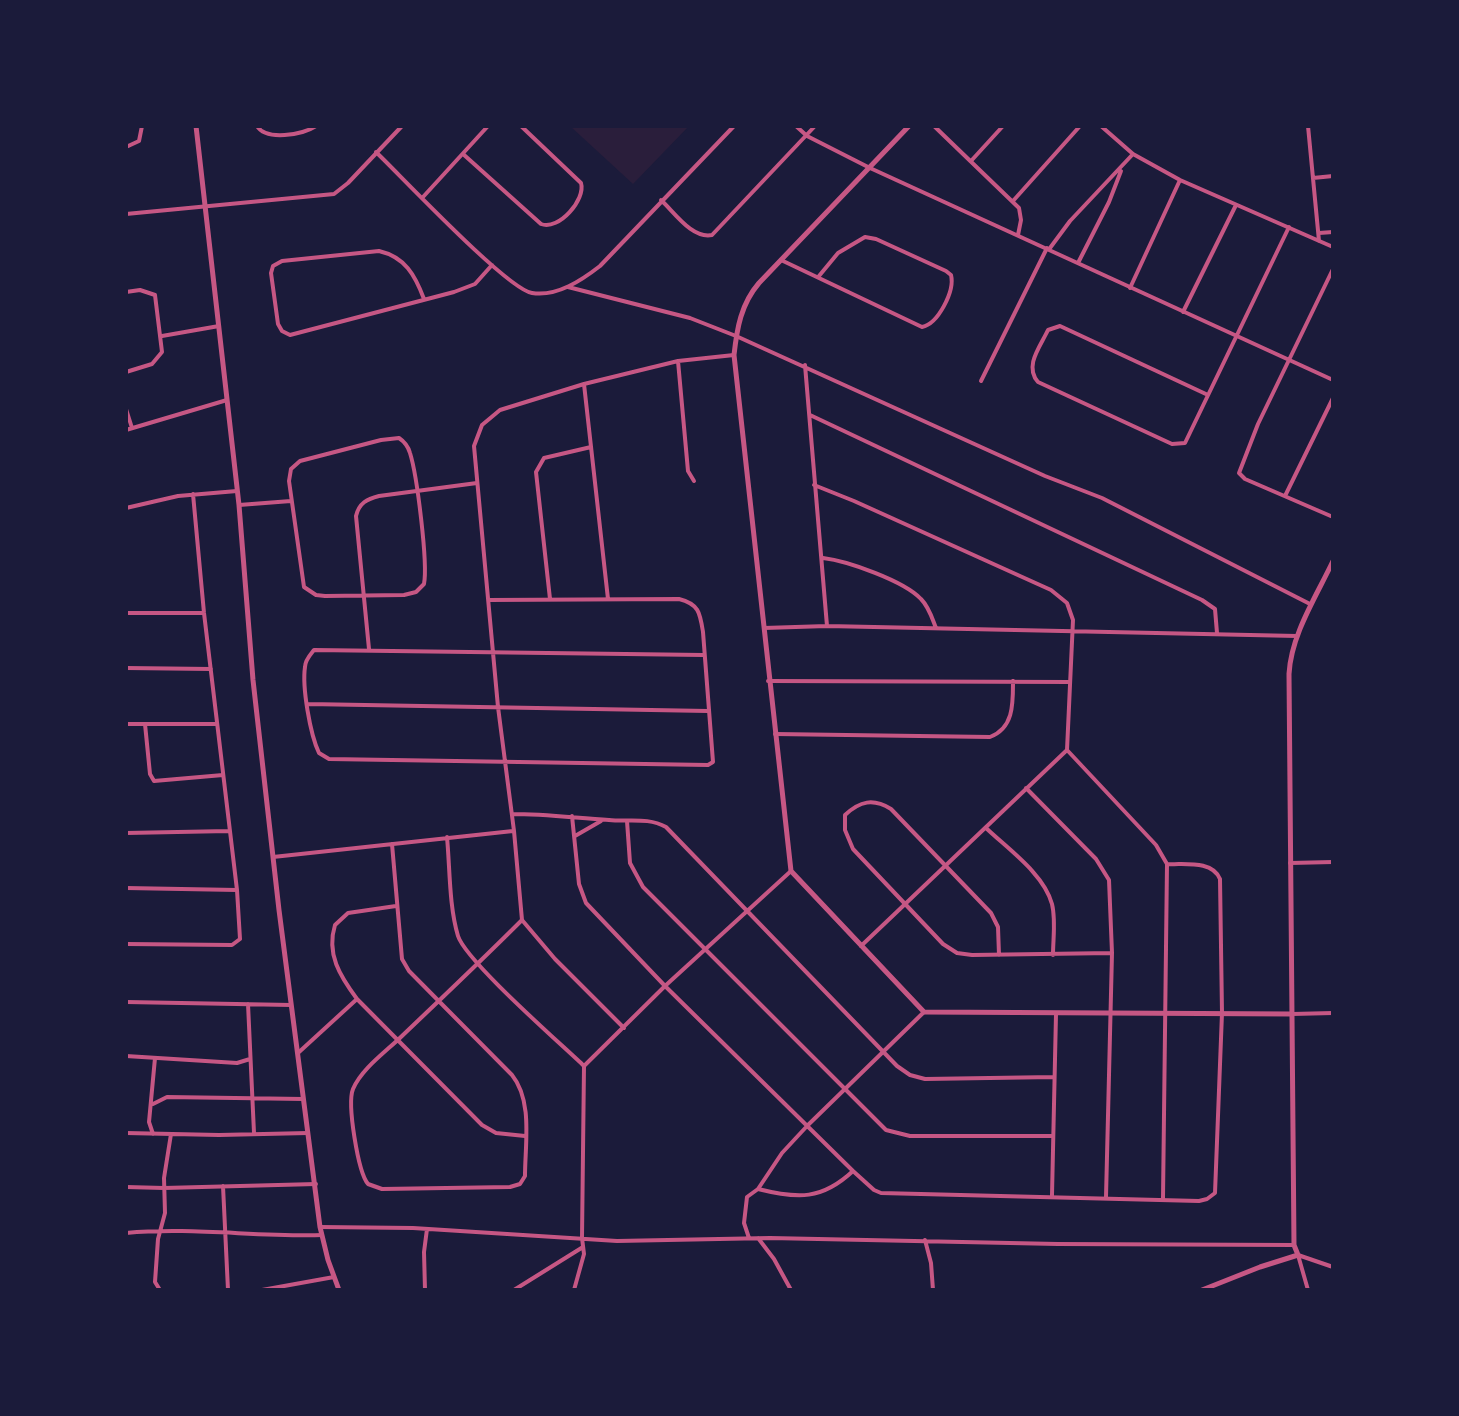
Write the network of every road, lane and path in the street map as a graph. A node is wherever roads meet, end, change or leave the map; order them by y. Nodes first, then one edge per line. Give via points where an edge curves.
1 (142, 126) edge
2 (196, 126) edge
3 (257, 126) edge
4 (316, 126) edge
5 (402, 126) edge
6 (488, 126) edge
7 (521, 126) edge
8 (734, 126) edge
9 (796, 126) edge
10 (815, 126) edge
11 (909, 126) edge
12 (934, 126) edge
13 (1003, 126) edge
14 (1080, 126) edge
15 (1101, 126) edge
16 (1308, 126) edge
17 (807, 136) junction
18 (126, 147) edge
19 (376, 152) junction
20 (463, 154) junction
21 (1133, 154) junction
22 (971, 161) junction
23 (870, 168) junction
24 (1121, 168) junction
25 (1333, 176) edge
26 (1313, 178) junction
27 (1180, 180) junction
28 (423, 197) junction
29 (661, 200) junction
30 (1013, 201) junction
31 (206, 205) junction
32 (1236, 205) junction
33 (126, 214) edge
34 (1289, 227) junction
35 (1333, 232) edge
36 (1318, 234) junction
37 (1018, 235) junction
38 (1319, 241) junction
39 (1333, 247) edge
40 (1048, 249) junction
41 (781, 260) junction
42 (1078, 263) junction
43 (492, 265) junction
44 (1333, 269) edge
45 (819, 276) junction
46 (568, 287) junction
47 (1130, 288) junction
48 (126, 292) edge
49 (424, 299) junction
50 (1183, 312) junction
51 (219, 326) junction
52 (162, 336) junction
53 (736, 336) junction
54 (1236, 337) junction
55 (734, 355) junction
56 (1288, 360) junction
57 (678, 361) junction
58 (805, 365) junction
59 (126, 372) edge
60 (1333, 380) edge
61 (981, 381) dead end
62 (584, 384) junction
63 (1208, 395) junction
64 (1333, 398) edge
65 (227, 400) junction
66 (126, 409) edge
67 (810, 415) junction
68 (132, 428) junction
69 (126, 430) edge
70 (591, 447) junction
71 (694, 481) dead end
72 (477, 483) junction
73 (814, 485) junction
74 (417, 490) junction
75 (237, 491) junction
76 (193, 494) junction
77 (1285, 496) junction
78 (291, 501) junction
79 (239, 505) junction
80 (126, 508) edge
81 (1333, 517) edge
82 (823, 558) junction
83 (1333, 561) edge
84 (364, 595) junction
85 (550, 599) junction
86 (608, 599) junction
87 (489, 600) junction
88 (1313, 605) junction
89 (126, 613) edge
90 (204, 613) junction
91 (827, 626) junction
92 (764, 628) junction
93 (936, 628) junction
94 (1073, 630) junction
95 (1217, 633) junction
96 (1297, 636) junction
97 (369, 650) junction
98 (494, 652) junction
99 (703, 655) junction
100 (126, 668) edge
101 (211, 669) junction
102 (768, 681) junction
103 (1013, 681) junction
104 (1070, 682) junction
105 (308, 704) junction
106 (498, 707) junction
107 (708, 711) junction
108 (126, 724) edge
109 (145, 724) junction
110 (216, 724) junction
111 (775, 734) junction
112 (1067, 750) junction
113 (504, 762) junction
114 (223, 775) junction
115 (1026, 788) junction
116 (512, 814) junction
117 (572, 816) junction
118 (603, 820) junction
119 (627, 821) junction
120 (986, 828) junction
121 (229, 831) junction
122 (514, 831) junction
123 (126, 833) edge
124 (575, 836) junction
125 (447, 837) junction
126 (392, 844) junction
127 (273, 857) junction
128 (1333, 862) edge
129 (1290, 863) junction
130 (1167, 864) junction
131 (946, 866) junction
132 (791, 871) junction
133 (126, 888) edge
134 (237, 890) junction
135 (906, 904) junction
136 (396, 906) junction
137 (747, 912) junction
138 (522, 920) junction
139 (126, 944) edge
140 (861, 946) junction
141 (704, 950) junction
142 (1112, 953) junction
143 (999, 955) junction
144 (1053, 955) junction
145 (478, 964) junction
146 (665, 986) junction
147 (357, 999) junction
148 (439, 1000) junction
149 (126, 1002) edge
150 (248, 1004) junction
151 (291, 1005) junction
152 (924, 1012) junction
153 (1166, 1013) junction
154 (1222, 1013) junction
155 (1333, 1013) edge
156 (1056, 1014) junction
157 (1110, 1014) junction
158 (1292, 1014) junction
159 (624, 1028) junction
160 (399, 1039) junction
161 (884, 1051) junction
162 (298, 1053) junction
163 (126, 1056) edge
164 (155, 1058) junction
165 (250, 1059) junction
166 (584, 1066) junction
167 (1054, 1077) junction
168 (845, 1090) junction
169 (252, 1099) junction
170 (303, 1099) junction
171 (153, 1104) junction
172 (808, 1125) junction
173 (126, 1133) edge
174 (308, 1133) junction
175 (153, 1134) junction
176 (171, 1134) junction
177 (255, 1134) junction
178 (525, 1136) junction
179 (1052, 1136) junction
180 (853, 1171) junction
181 (316, 1184) junction
182 (223, 1186) junction
183 (126, 1187) edge
184 (164, 1188) junction
185 (758, 1189) junction
186 (1052, 1195) junction
187 (1106, 1197) junction
188 (1163, 1198) junction
189 (320, 1227) junction
190 (427, 1229) junction
191 (161, 1230) junction
192 (126, 1233) edge
193 (223, 1233) junction
194 (322, 1235) junction
195 (582, 1238) junction
196 (749, 1238) junction
197 (758, 1238) junction
198 (925, 1240) junction
199 (1294, 1245) junction
200 (583, 1247) junction
201 (1298, 1255) junction
202 (1333, 1267) edge
203 (334, 1277) junction
204 (155, 1282) junction
205 (281, 1289) edge
206 (152, 1290) edge
207 (160, 1290) edge
208 (228, 1290) edge
209 (262, 1290) edge
210 (339, 1290) edge
211 (425, 1290) edge
212 (514, 1290) edge
213 (574, 1290) edge
214 (791, 1290) edge
215 (933, 1290) edge
216 (1202, 1290) edge
217 (1308, 1290) edge

1 - 18 street via 139,141
2 - 31 street
3 - 4 street via 267,135
5 - 19 street
6 - 20 street
7 - 20 street via 581,183 580,198 557,225 541,224
8 - 29 street
9 - 17 street
10 - 17 street
11 - 23 street
12 - 22 street
13 - 22 street
14 - 30 street
15 - 21 street
16 - 26 street
17 - 23 street
17 - 29 street via 712,235 692,230
19 - 28 street
19 - 31 street via 334,194
20 - 28 street
21 - 24 street
21 - 27 street
22 - 30 street
23 - 37 street
23 - 41 street
24 - 40 street
24 - 42 street
25 - 26 street
26 - 36 street
27 - 32 street
27 - 47 street
28 - 43 street
29 - 46 street via 600,266
30 - 37 street via 1021,212
31 - 33 street
31 - 51 street
32 - 34 street
32 - 50 street
34 - 38 street
34 - 54 street
35 - 36 street
36 - 38 street
37 - 40 street
38 - 39 street
40 - 42 street
40 - 61 street
41 - 45 street
41 - 53 street via 750,294
42 - 47 street
43 - 46 street via 530,293
43 - 49 street via 475,284
44 - 56 street
45 - 45 street via 922,327 934,321 953,282 946,271 865,237 838,253
46 - 53 street via 690,318
47 - 50 street
48 - 52 street via 155,295
49 - 49 street via 290,335 278,324 271,273 282,261 379,251 402,261
50 - 54 street
51 - 52 street
51 - 65 street
52 - 59 street via 158,360
53 - 55 street
53 - 58 street
54 - 56 street
54 - 63 street
55 - 57 street
55 - 92 street
56 - 60 street
56 - 77 street via 1239,470 1245,479
57 - 62 street
57 - 71 street via 688,471
58 - 67 street
58 - 88 street via 1102,498
62 - 70 street
62 - 72 street via 490,416 474,446
63 - 63 street via 1189,439 1179,445 1038,382 1031,365 1048,330 1060,326
64 - 77 street
65 - 68 street
65 - 75 street
66 - 68 street
67 - 73 street
67 - 95 street via 1202,600 1215,609
68 - 69 street
70 - 85 street via 544,458 536,472
70 - 86 street
72 - 74 street
72 - 87 street
73 - 82 street
73 - 94 street via 1051,590 1071,610
74 - 78 street via 407,446 391,438 297,462 289,472
74 - 84 street via 366,500 356,516
74 - 84 street via 424,584 410,594
75 - 76 street
75 - 79 street
76 - 80 street
76 - 90 street
77 - 81 street
78 - 79 street
78 - 84 street via 304,587 316,595
79 - 127 street
82 - 91 street
82 - 93 street via 859,567 915,594
83 - 88 street
84 - 97 street
85 - 86 street
85 - 87 street
86 - 99 street via 693,603 699,611
87 - 98 street
88 - 96 street
89 - 90 street
90 - 101 street
91 - 92 street
91 - 93 street
92 - 102 street
93 - 94 street
94 - 95 street
94 - 104 street
95 - 96 street
96 - 129 street via 1289,674
97 - 98 street
97 - 105 street via 314,650 304,669
98 - 99 street
98 - 106 street
99 - 107 street
100 - 101 street
101 - 110 street
102 - 103 street
102 - 111 street
103 - 104 street
103 - 111 street via 1009,719 990,737
104 - 112 street
105 - 106 street
105 - 113 street via 316,748 329,759
106 - 107 street
106 - 113 street
107 - 113 street via 714,757 708,765
108 - 109 street
109 - 110 street
109 - 114 street via 154,781
110 - 114 street
111 - 132 street
112 - 115 street
112 - 130 street via 1156,845
113 - 116 street
114 - 121 street
115 - 120 street
115 - 142 street via 1107,876
116 - 117 street
116 - 122 street
117 - 118 street
117 - 124 street
118 - 119 street
118 - 124 street
119 - 137 street via 650,820 674,834
119 - 141 street via 634,873
120 - 131 street
120 - 144 street via 1050,898
121 - 123 street
121 - 134 street
122 - 125 street
122 - 138 street
124 - 146 street via 584,899
125 - 126 street
125 - 145 street via 458,937
126 - 127 street
126 - 136 street
127 - 151 street
128 - 129 street
129 - 158 street
130 - 153 street
130 - 154 street via 1202,865 1218,873
131 - 135 street
131 - 135 street via 883,804 863,802 845,815 853,849
131 - 143 street via 996,920
132 - 137 street
132 - 140 street
133 - 134 street
134 - 139 street via 236,944
135 - 140 street
135 - 143 street via 957,953
136 - 147 street via 348,913 335,925 336,967
136 - 148 street via 402,959
137 - 141 street
137 - 161 street
138 - 145 street
138 - 159 street
140 - 152 street
141 - 146 street
141 - 168 street
142 - 144 street
142 - 157 street
143 - 144 street
145 - 148 street
145 - 166 street
146 - 159 street
146 - 172 street
147 - 160 street
147 - 162 street
148 - 160 street
148 - 178 street via 520,1084 526,1104
149 - 150 street
150 - 151 street
150 - 165 street
151 - 162 street
152 - 156 street
152 - 161 street
153 - 154 street
153 - 157 street
153 - 188 street
154 - 158 street
154 - 188 street via 1217,1188 1199,1201
155 - 158 street
156 - 157 street
156 - 167 street
157 - 187 street
158 - 199 street
159 - 166 street
160 - 178 street via 487,1129
160 - 178 street via 364,1073 352,1094 361,1168 368,1184 382,1189 516,1187 525,1176
161 - 167 street via 904,1072 925,1079
161 - 168 street
162 - 170 street
163 - 164 street
164 - 165 street via 237,1063
164 - 171 street
165 - 169 street
166 - 195 street
167 - 179 street
168 - 172 street
168 - 179 street via 886,1130 899,1135
169 - 170 street
169 - 171 street via 167,1097
169 - 177 street
170 - 174 street
171 - 175 street
172 - 180 street
172 - 185 street
173 - 175 street
174 - 177 street
174 - 181 street
175 - 176 street
176 - 177 street
176 - 184 street
179 - 186 street
180 - 185 street via 837,1187 818,1194
180 - 186 street via 881,1193
181 - 182 street
181 - 189 street
182 - 184 street
182 - 193 street
183 - 184 street
184 - 191 street
185 - 196 street via 747,1197 744,1223
186 - 187 street
187 - 188 street
189 - 190 street
189 - 194 street
190 - 195 street
190 - 211 street
191 - 192 street
191 - 193 street
191 - 204 street
193 - 194 street
193 - 208 street
194 - 203 street
195 - 196 street
195 - 200 street
196 - 197 street
197 - 198 street
197 - 214 street
198 - 199 street
198 - 215 street
199 - 201 street
200 - 212 street
200 - 213 street
201 - 202 street
201 - 216 street
201 - 217 street
203 - 205 street
203 - 210 street
204 - 206 street
204 - 207 street
205 - 209 street

